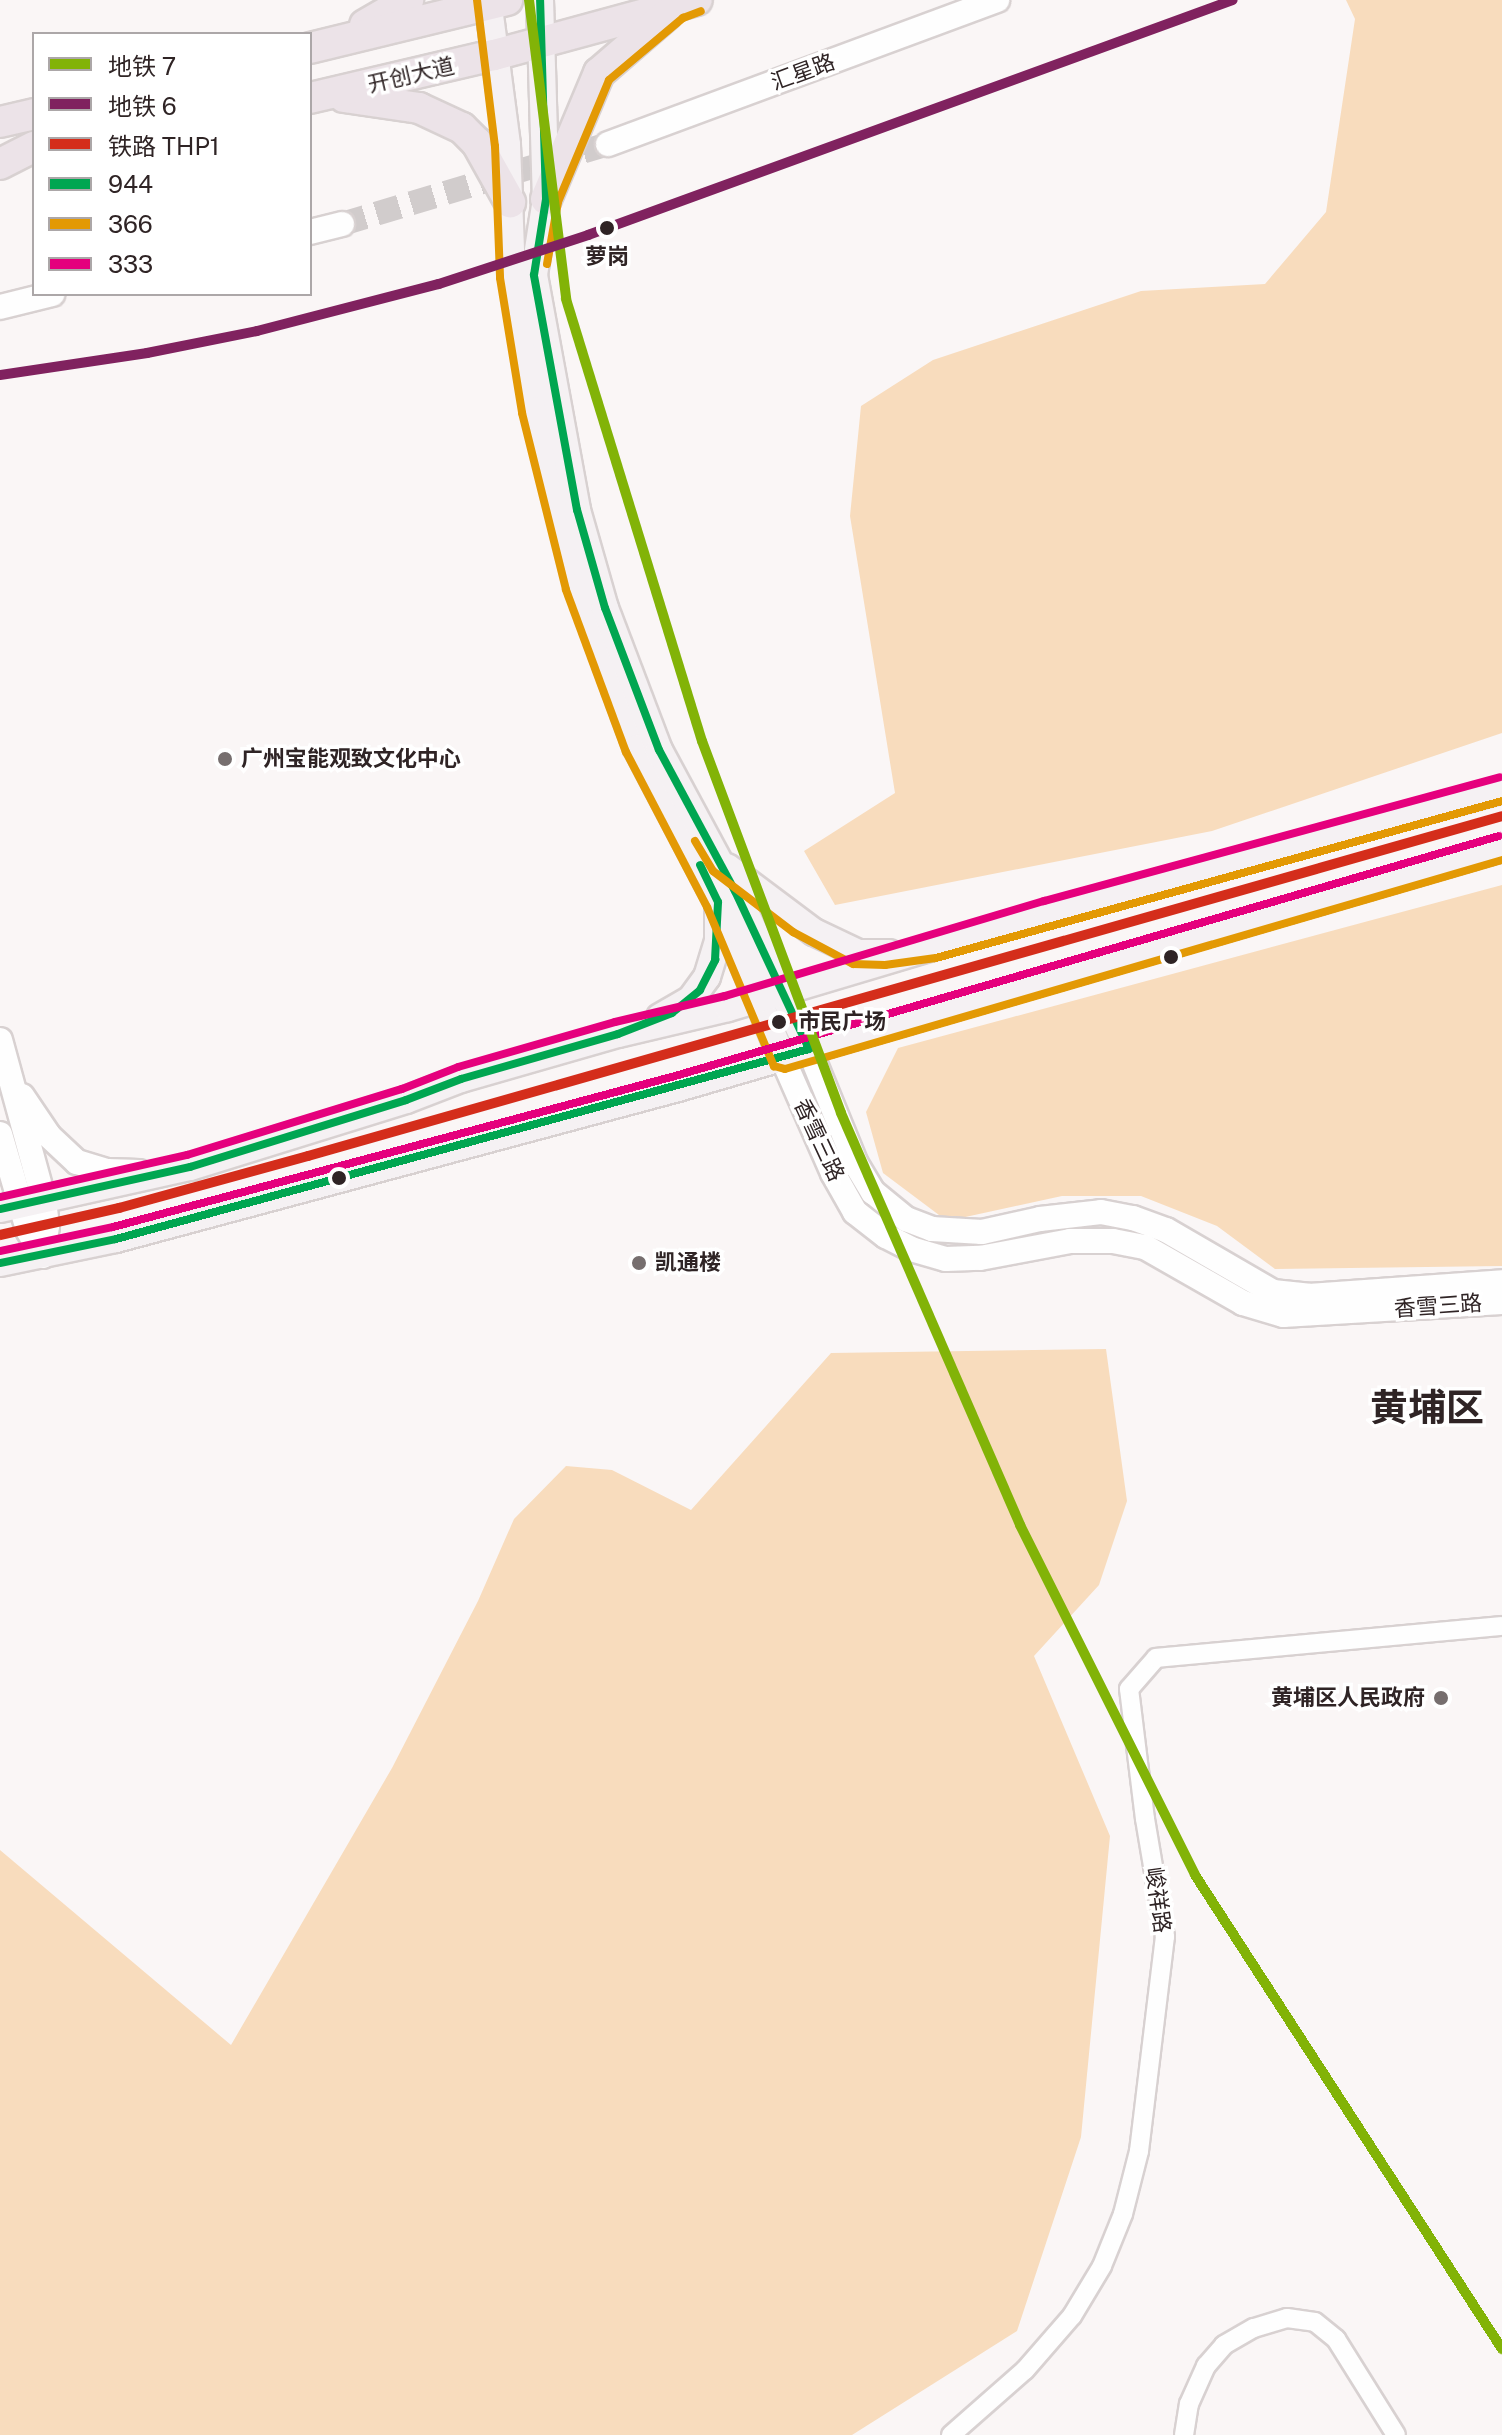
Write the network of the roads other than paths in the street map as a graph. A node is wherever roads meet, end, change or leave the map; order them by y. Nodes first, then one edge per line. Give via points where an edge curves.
1 (408, 0) edge
2 (540, 0) edge
3 (997, 0) edge
4 (494, 2) edge
5 (687, 3) edge
6 (540, 43) junction
7 (321, 45) edge
8 (494, 55) junction
9 (318, 96) edge
10 (32, 114) edge
11 (0, 122) edge
12 (608, 144) tunnel mouth
13 (32, 148) edge
14 (0, 164) edge
15 (32, 166) edge
16 (0, 174) edge
17 (546, 199) junction
18 (510, 202) junction
19 (342, 224) tunnel mouth
20 (312, 232) edge
21 (44, 296) edge
22 (0, 307) edge
23 (1502, 789) edge
24 (1502, 848) edge
25 (721, 862) junction
26 (718, 902) junction
27 (933, 946) junction
28 (771, 995) junction
29 (618, 1034) junction
30 (0, 1040) edge
31 (809, 1049) junction
32 (782, 1057) junction
33 (13, 1083) junction
34 (0, 1134) edge
35 (190, 1167) junction
36 (21, 1205) edge
37 (43, 1256) junction
38 (0, 1263) edge
39 (1502, 1282) edge
40 (1502, 1302) edge
41 (1502, 1626) edge
42 (951, 2435) edge
43 (1184, 2435) edge
44 (1396, 2435) edge

1 - 7 main road
2 - 6 main road, 香雪三路
3 - 12 street, 汇星路
4 - 7 main road
4 - 8 main road, 香雪三路
5 - 6 main road, 开创大道
5 - 17 main road via 599,73
6 - 8 main road, 开创大道
6 - 17 main road, 香雪三路
8 - 9 main road, 开创大道
8 - 18 main road, 香雪三路
9 - 18 main road via 419,108 462,128 477,143
10 - 11 main road
13 - 14 main road
15 - 16 main road
17 - 25 main road, 香雪三路 via 534,275 577,510 605,608 654,737
18 - 26 main road, 香雪三路 via 512,276 534,410 578,587 637,748
19 - 20 street
21 - 22 street
23 - 27 main road
24 - 31 main road
25 - 27 main road via 799,922 858,953
25 - 28 main road, 香雪三路
26 - 28 main road, 香雪三路
26 - 29 main road via 715,960 700,990 672,1013
27 - 28 main road
28 - 29 main road
28 - 31 main road, 香雪三路
28 - 32 main road, 香雪三路
29 - 35 main road
30 - 33 street
31 - 32 main road
31 - 39 street, 香雪三路 via 856,1164 873,1192 906,1219 932,1229 982,1232 1101,1212 1166,1230 1273,1292 1309,1296
32 - 37 main road
32 - 40 street, 香雪三路 via 855,1212 911,1249 946,1259 980,1258 1070,1241 1113,1241 1145,1247 1243,1303 1283,1315
33 - 35 street via 49,1136 77,1162 129,1173
33 - 36 street
34 - 36 street
35 - 36 main road
36 - 37 street via 47,1226
37 - 38 main road
41 - 42 street, 峻祥路 via 1156,1658 1129,1689 1165,1937 1136,2163 1102,2266 1072,2316 1025,2370
43 - 44 street via 1189,2404 1206,2366 1224,2345 1287,2318 1315,2322 1336,2339

